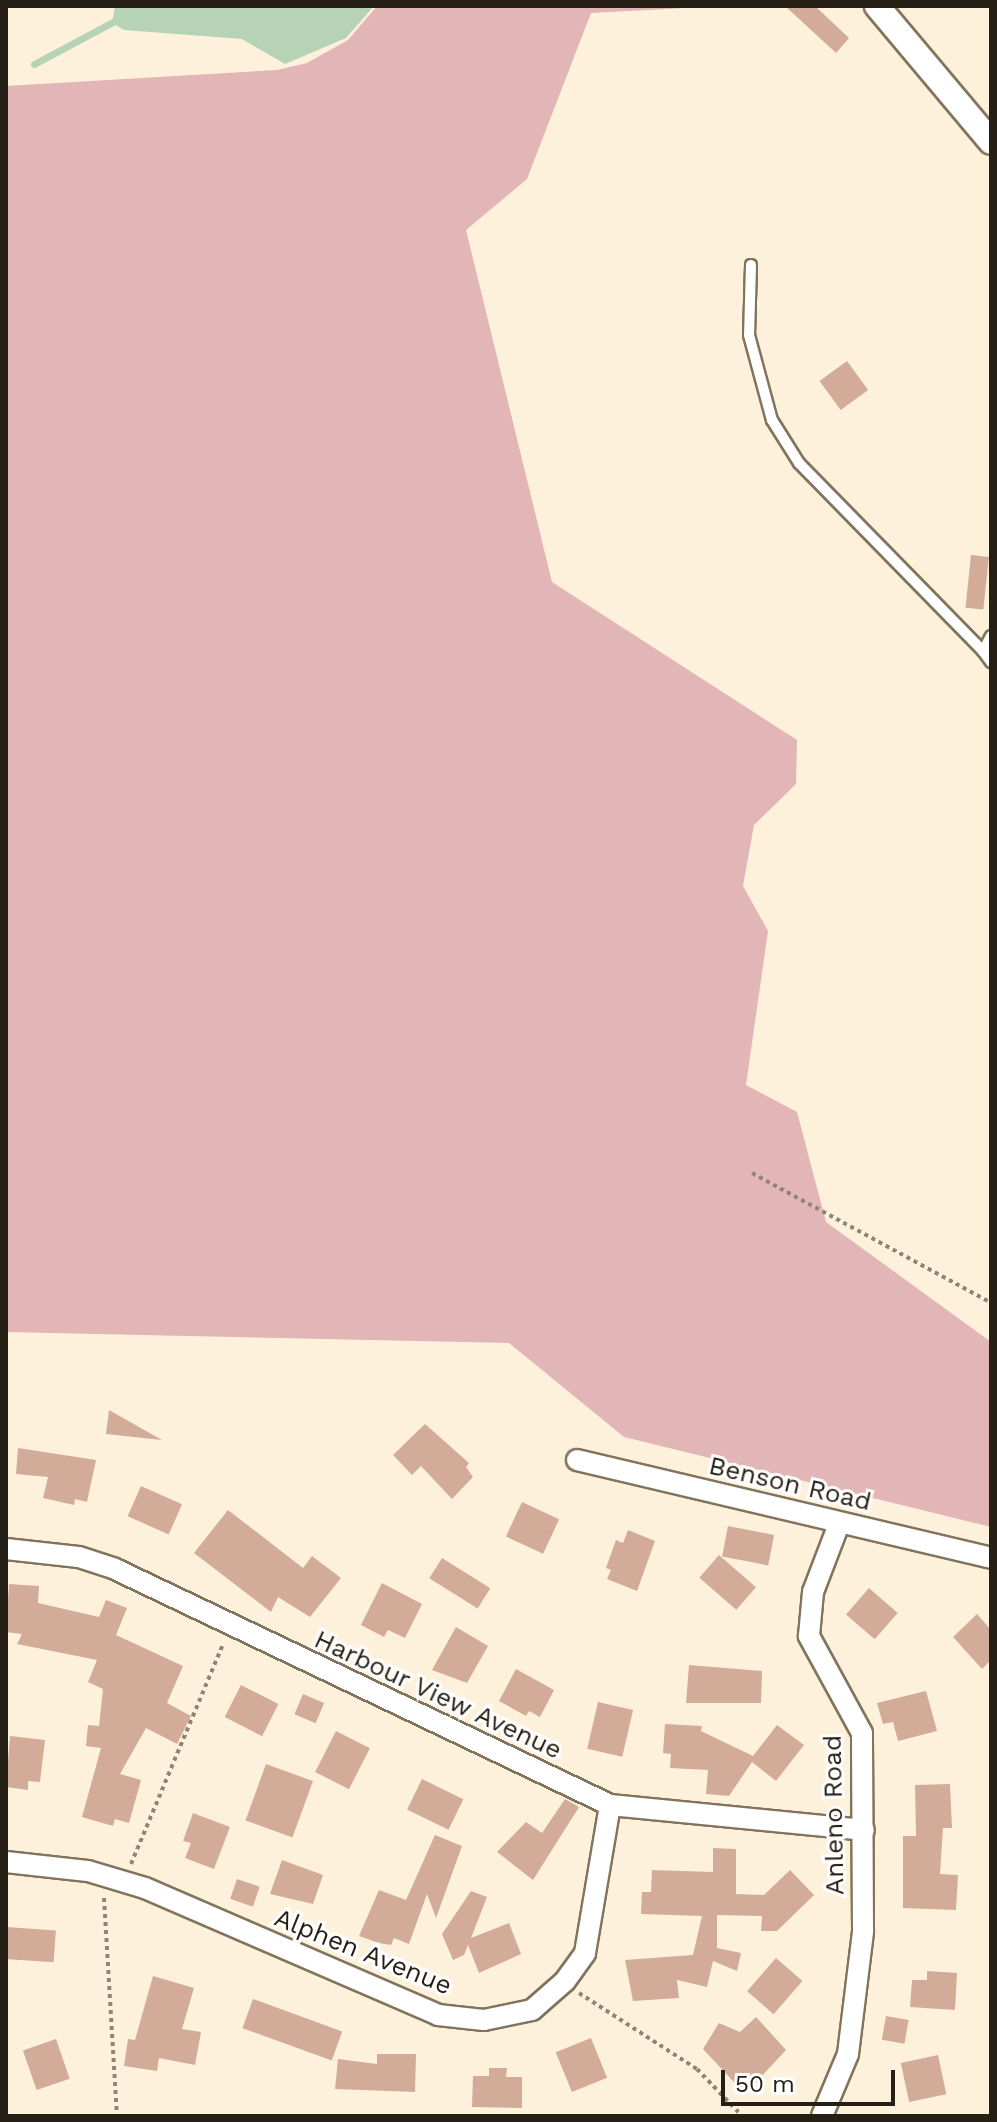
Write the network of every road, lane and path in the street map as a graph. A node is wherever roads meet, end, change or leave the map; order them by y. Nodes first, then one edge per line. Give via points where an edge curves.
1 (877, 6) edge
2 (991, 142) edge
3 (751, 265) dead end
4 (991, 636) edge
5 (983, 651) junction
6 (991, 662) edge
7 (752, 1173) dead end
8 (991, 1303) edge
9 (577, 1460) dead end
10 (839, 1524) junction
11 (6, 1549) edge
12 (991, 1558) edge
13 (231, 1625) junction
14 (610, 1805) junction
15 (864, 1830) junction
16 (6, 1862) edge
17 (114, 1878) junction
18 (565, 1981) junction
19 (117, 2116) edge
20 (742, 2116) edge
21 (822, 2116) edge

1 - 2 street
3 - 5 lane via 749,335 772,420 799,463
4 - 5 lane
5 - 6 lane
7 - 8 path
9 - 10 street, Benson Road
10 - 12 street, Benson Road
10 - 15 street, Anleno Road via 813,1592 809,1636 862,1733
11 - 13 street, Harbour View Avenue via 79,1557 115,1569
13 - 14 street, Harbour View Avenue
13 - 17 path
14 - 15 street, Harbour View Avenue
14 - 18 street, Alphen Avenue via 585,1953
15 - 21 street, Anleno Road via 859,1999 848,2054
16 - 17 street, Alphen Avenue
17 - 18 street, Alphen Avenue via 438,2015 484,2020 532,2010
17 - 19 path
18 - 20 path via 697,2069

